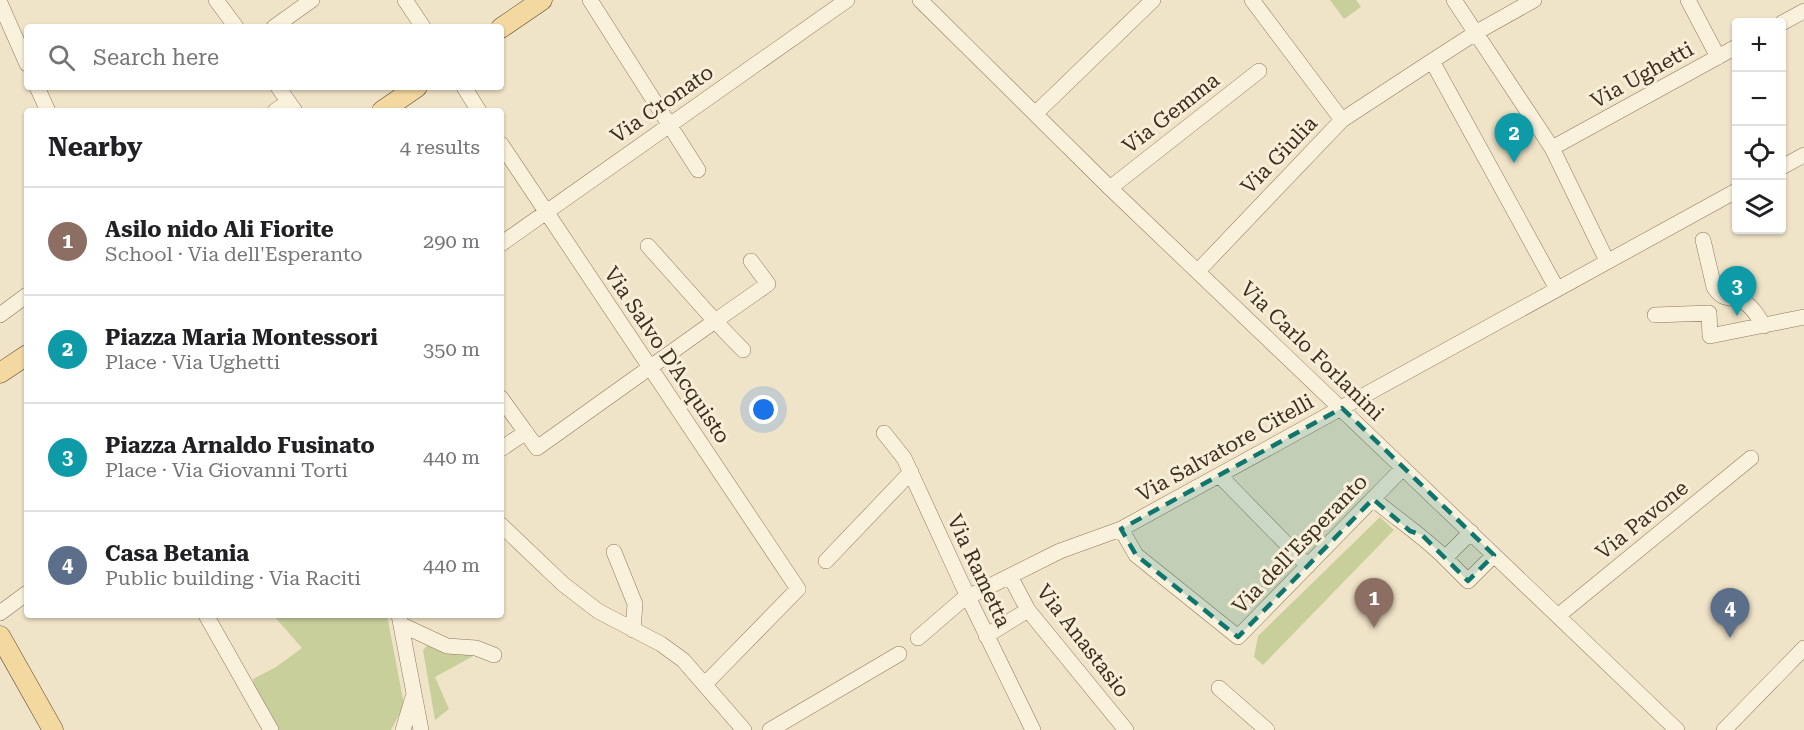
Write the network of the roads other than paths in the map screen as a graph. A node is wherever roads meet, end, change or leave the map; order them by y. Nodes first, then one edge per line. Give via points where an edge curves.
1 (216, 0) edge
2 (312, 0) edge
3 (405, 0) edge
4 (542, 0) edge
5 (590, 0) edge
6 (847, 0) edge
7 (920, 0) edge
8 (1153, 0) edge
9 (1252, 0) edge
10 (1454, 0) edge
11 (1534, 0) edge
12 (1688, 0) edge
13 (0, 3) edge
14 (1804, 11) edge
15 (1786, 21) edge
16 (234, 24) edge
17 (278, 24) edge
18 (421, 24) edge
19 (504, 26) edge
20 (1477, 32) junction
21 (1732, 50) edge
22 (24, 57) edge
23 (1718, 57) junction
24 (1432, 61) junction
25 (1259, 71) dead end
26 (38, 90) edge
27 (280, 90) edge
28 (413, 90) edge
29 (466, 90) edge
30 (291, 106) edge
31 (47, 108) edge
32 (386, 108) edge
33 (477, 108) edge
34 (1036, 113) junction
35 (1342, 120) junction
36 (669, 124) junction
37 (1552, 148) junction
38 (504, 149) edge
39 (1804, 154) edge
40 (1786, 165) edge
41 (698, 170) dead end
42 (1110, 188) junction
43 (1732, 194) edge
44 (545, 212) junction
45 (1703, 240) dead end
46 (504, 242) edge
47 (648, 246) dead end
48 (751, 261) dead end
49 (1607, 261) junction
50 (1198, 271) junction
51 (1557, 290) junction
52 (24, 297) edge
53 (0, 315) edge
54 (1655, 315) dead end
55 (1804, 317) edge
56 (715, 321) junction
57 (1772, 324) junction
58 (743, 350) dead end
59 (24, 357) edge
60 (651, 367) junction
61 (0, 373) edge
62 (504, 402) edge
63 (1342, 408) junction
64 (526, 432) junction
65 (884, 433) dead end
66 (504, 447) edge
67 (1751, 458) dead end
68 (1404, 468) junction
69 (910, 472) junction
70 (1220, 476) junction
71 (1373, 499) junction
72 (504, 528) edge
73 (1121, 529) junction
74 (1471, 532) junction
75 (614, 552) dead end
76 (1494, 555) junction
77 (1445, 558) junction
78 (826, 561) dead end
79 (1308, 566) junction
80 (1010, 576) junction
81 (24, 595) edge
82 (968, 597) junction
83 (1028, 610) junction
84 (0, 613) edge
85 (1559, 615) junction
86 (208, 618) edge
87 (401, 620) edge
88 (633, 630) junction
89 (0, 636) edge
90 (986, 636) junction
91 (918, 638) dead end
92 (1804, 648) edge
93 (899, 654) dead end
94 (494, 655) dead end
95 (705, 684) junction
96 (414, 685) junction
97 (1219, 688) dead end
98 (53, 730) edge
99 (271, 730) edge
100 (403, 730) edge
101 (421, 730) edge
102 (744, 730) edge
103 (770, 730) edge
104 (1033, 730) edge
105 (1126, 730) edge
106 (1267, 730) edge
107 (1677, 730) edge
108 (1724, 730) edge

1 - 16 street
2 - 17 street
3 - 18 street
4 - 19 main road
5 - 36 street
6 - 36 street, Via Cronato
7 - 34 street, Via Carlo Forlanini
8 - 34 street
9 - 35 street
10 - 20 street
11 - 20 street, Via Giulia
12 - 23 street
13 - 22 street
14 - 15 street
20 - 24 street, Via Giulia
20 - 37 street
21 - 23 street, Via Ughetti
23 - 37 street, Via Ughetti
24 - 35 street, Via Giulia
24 - 51 street
25 - 42 street, Via Gemma
26 - 31 street
27 - 30 street
28 - 32 main road
29 - 33 street
34 - 42 street, Via Carlo Forlanini
35 - 50 street, Via Giulia
36 - 41 street
36 - 44 street, Via Cronato
37 - 49 street
38 - 44 street, Via Salvo D'Acquisto
39 - 40 street
42 - 50 street, Via Carlo Forlanini
43 - 49 street, Via Salvatore Citelli
44 - 46 street, Via Cronato
44 - 60 street, Via Salvo D'Acquisto
45 - 57 street via 1714,287 1724,297 1743,301
47 - 56 street
48 - 56 street via 768,284
49 - 51 street, Via Salvatore Citelli
50 - 63 street, Via Carlo Forlanini
51 - 63 street, Via Salvatore Citelli
52 - 53 street
54 - 57 street via 1709,314 1710,336
55 - 57 street
56 - 58 street
56 - 60 street
59 - 61 main road
60 - 64 street via 537,448
60 - 95 street, Via Salvo D'Acquisto via 798,590
62 - 64 street
63 - 68 street, Via Carlo Forlanini
63 - 70 street, Via Salvatore Citelli
64 - 66 street
65 - 69 street, Via Rametta
67 - 85 street, Via Pavone
68 - 71 street, Via dell'Esperanto
68 - 74 street, Via Carlo Forlanini
69 - 78 street
69 - 82 street, Via Rametta
70 - 73 street, Via Salvatore Citelli
70 - 79 street
71 - 77 street via 1410,531 1422,535
71 - 79 street, Via dell'Esperanto
72 - 88 street via 563,584 598,611
73 - 79 street, Via dell'Esperanto via 1136,555 1238,637
73 - 80 street, Via Salvatore Citelli via 1060,550
74 - 76 street, Via Carlo Forlanini
74 - 77 street
75 - 88 street via 635,604
76 - 77 street via 1468,581
76 - 85 street, Via Carlo Forlanini
80 - 82 street, Via Salvatore Citelli
80 - 83 street, Via Anastasio
81 - 84 street
82 - 90 street, Via Rametta
82 - 91 street, Via Salvatore Citelli
83 - 90 street
83 - 105 street, Via Anastasio
85 - 107 street, Via Carlo Forlanini
86 - 99 street
87 - 94 street via 447,646 476,648
87 - 96 street
88 - 95 street via 683,660
89 - 98 main road
90 - 104 street, Via Rametta
92 - 108 street
93 - 103 street
95 - 102 street
96 - 100 street
96 - 101 street
97 - 106 street

